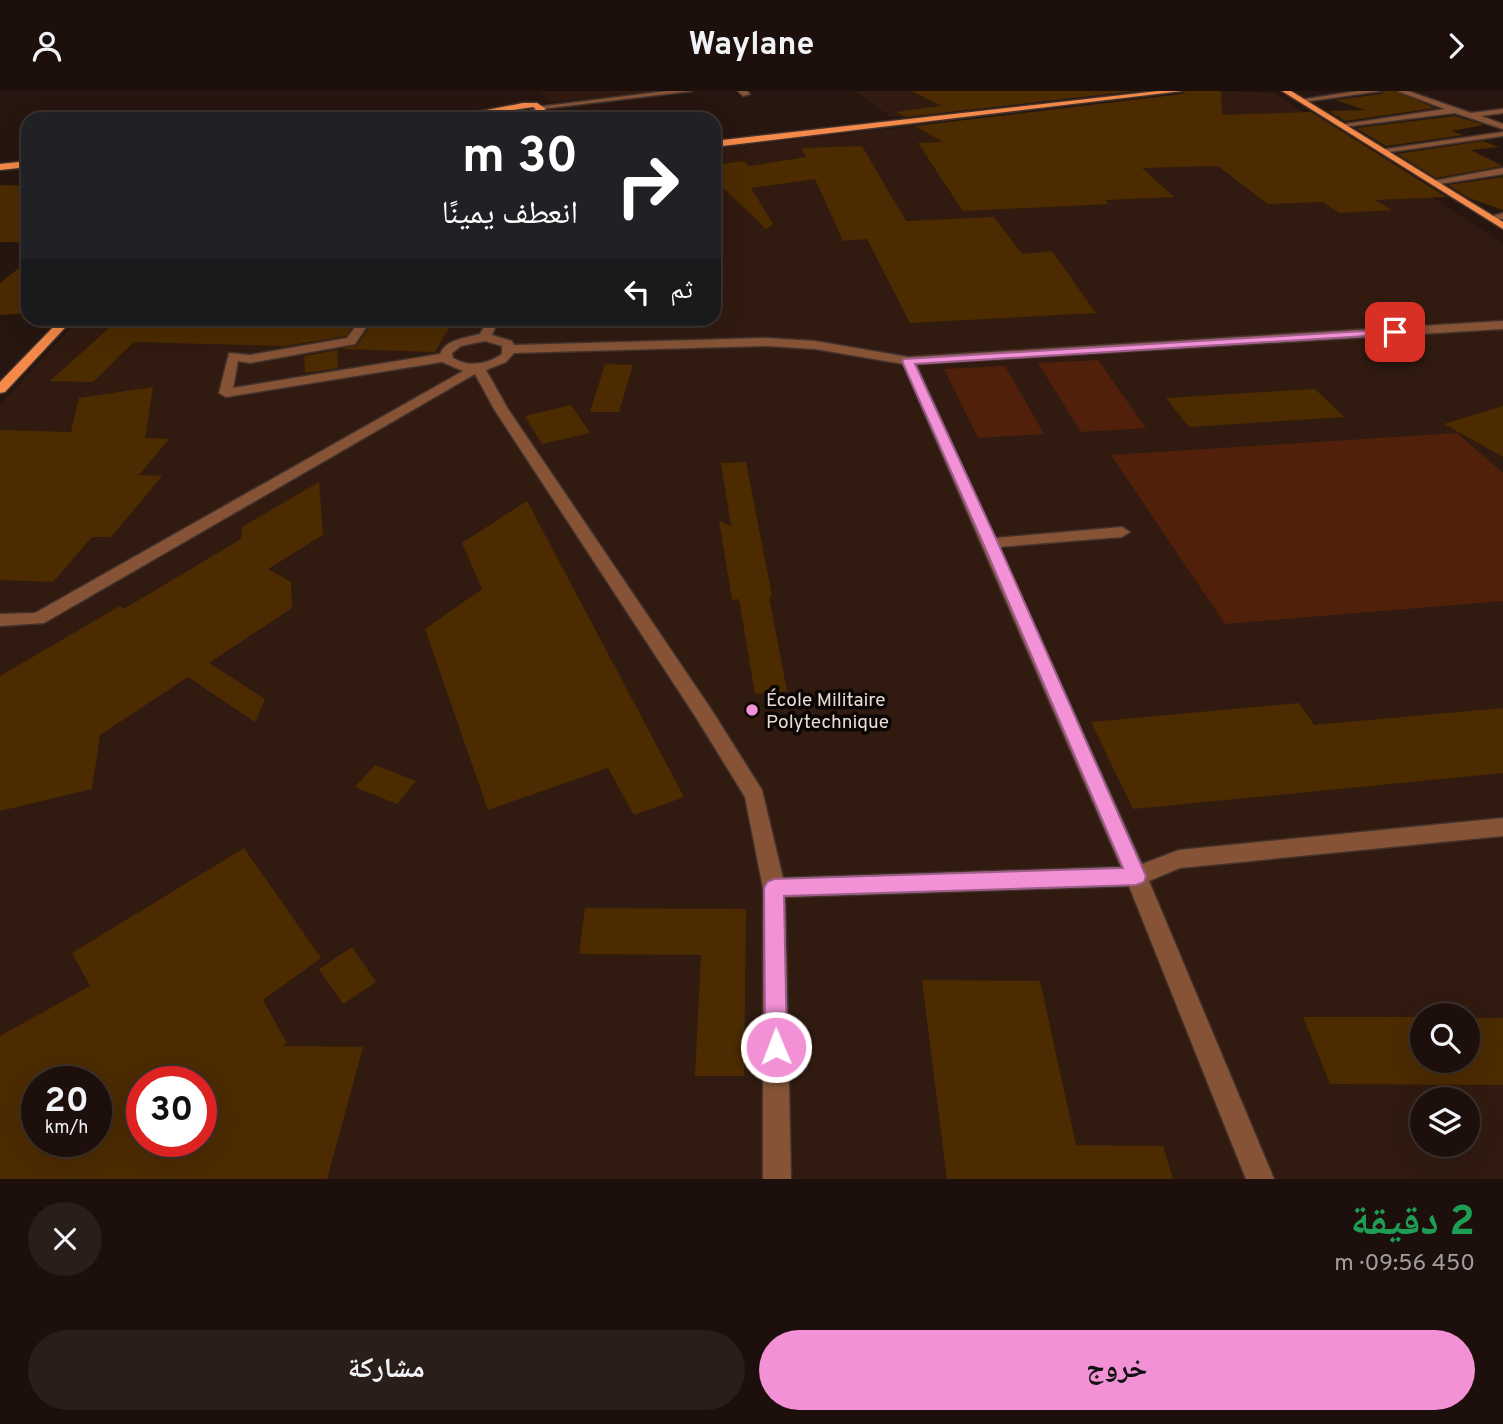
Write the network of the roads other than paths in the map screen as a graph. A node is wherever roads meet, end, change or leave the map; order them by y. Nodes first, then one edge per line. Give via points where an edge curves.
1 (688, 91) edge
2 (1178, 91) edge
3 (1286, 91) edge
4 (1377, 91) edge
5 (1401, 91) edge
6 (1303, 100) junction
7 (513, 110) edge
8 (1456, 110) junction
9 (541, 111) edge
10 (1503, 111) edge
11 (495, 112) edge
12 (1469, 115) junction
13 (1343, 125) junction
14 (1503, 127) edge
15 (1503, 134) edge
16 (721, 141) edge
17 (1383, 150) junction
18 (21, 165) edge
19 (0, 167) edge
20 (1503, 171) edge
21 (1433, 181) junction
22 (1503, 216) edge
23 (1491, 218) junction
24 (1503, 226) edge
25 (1503, 325) edge
26 (60, 326) edge
27 (361, 326) edge
28 (490, 326) edge
29 (485, 337) junction
30 (510, 349) junction
31 (446, 357) junction
32 (908, 361) junction
33 (478, 367) junction
34 (0, 389) edge
35 (1122, 532) dead end
36 (991, 543) junction
37 (0, 620) edge
38 (1503, 827) edge
39 (1136, 876) junction
40 (774, 888) junction
41 (778, 1179) edge
42 (1260, 1179) edge

1 - 9 street
2 - 16 main road
3 - 6 main road
4 - 6 street
5 - 8 street
6 - 13 main road
7 - 9 main road
7 - 9 main road
7 - 11 main road
8 - 12 street
8 - 13 street
10 - 12 street
12 - 14 street
13 - 17 main road
15 - 17 street
17 - 21 main road
18 - 19 main road
20 - 21 street
21 - 23 main road
22 - 23 street
23 - 24 main road
25 - 32 street
26 - 34 main road
27 - 31 street via 351,341 250,359 233,356 226,393
28 - 29 street
29 - 30 street via 503,341
29 - 31 street via 457,343
30 - 32 street via 767,342
30 - 33 street via 501,361
31 - 33 street via 454,365
32 - 36 street
33 - 37 street via 38,619
33 - 40 street via 755,796
35 - 36 street
36 - 39 street
38 - 39 street via 1179,859
39 - 40 street
39 - 42 street
40 - 41 street

